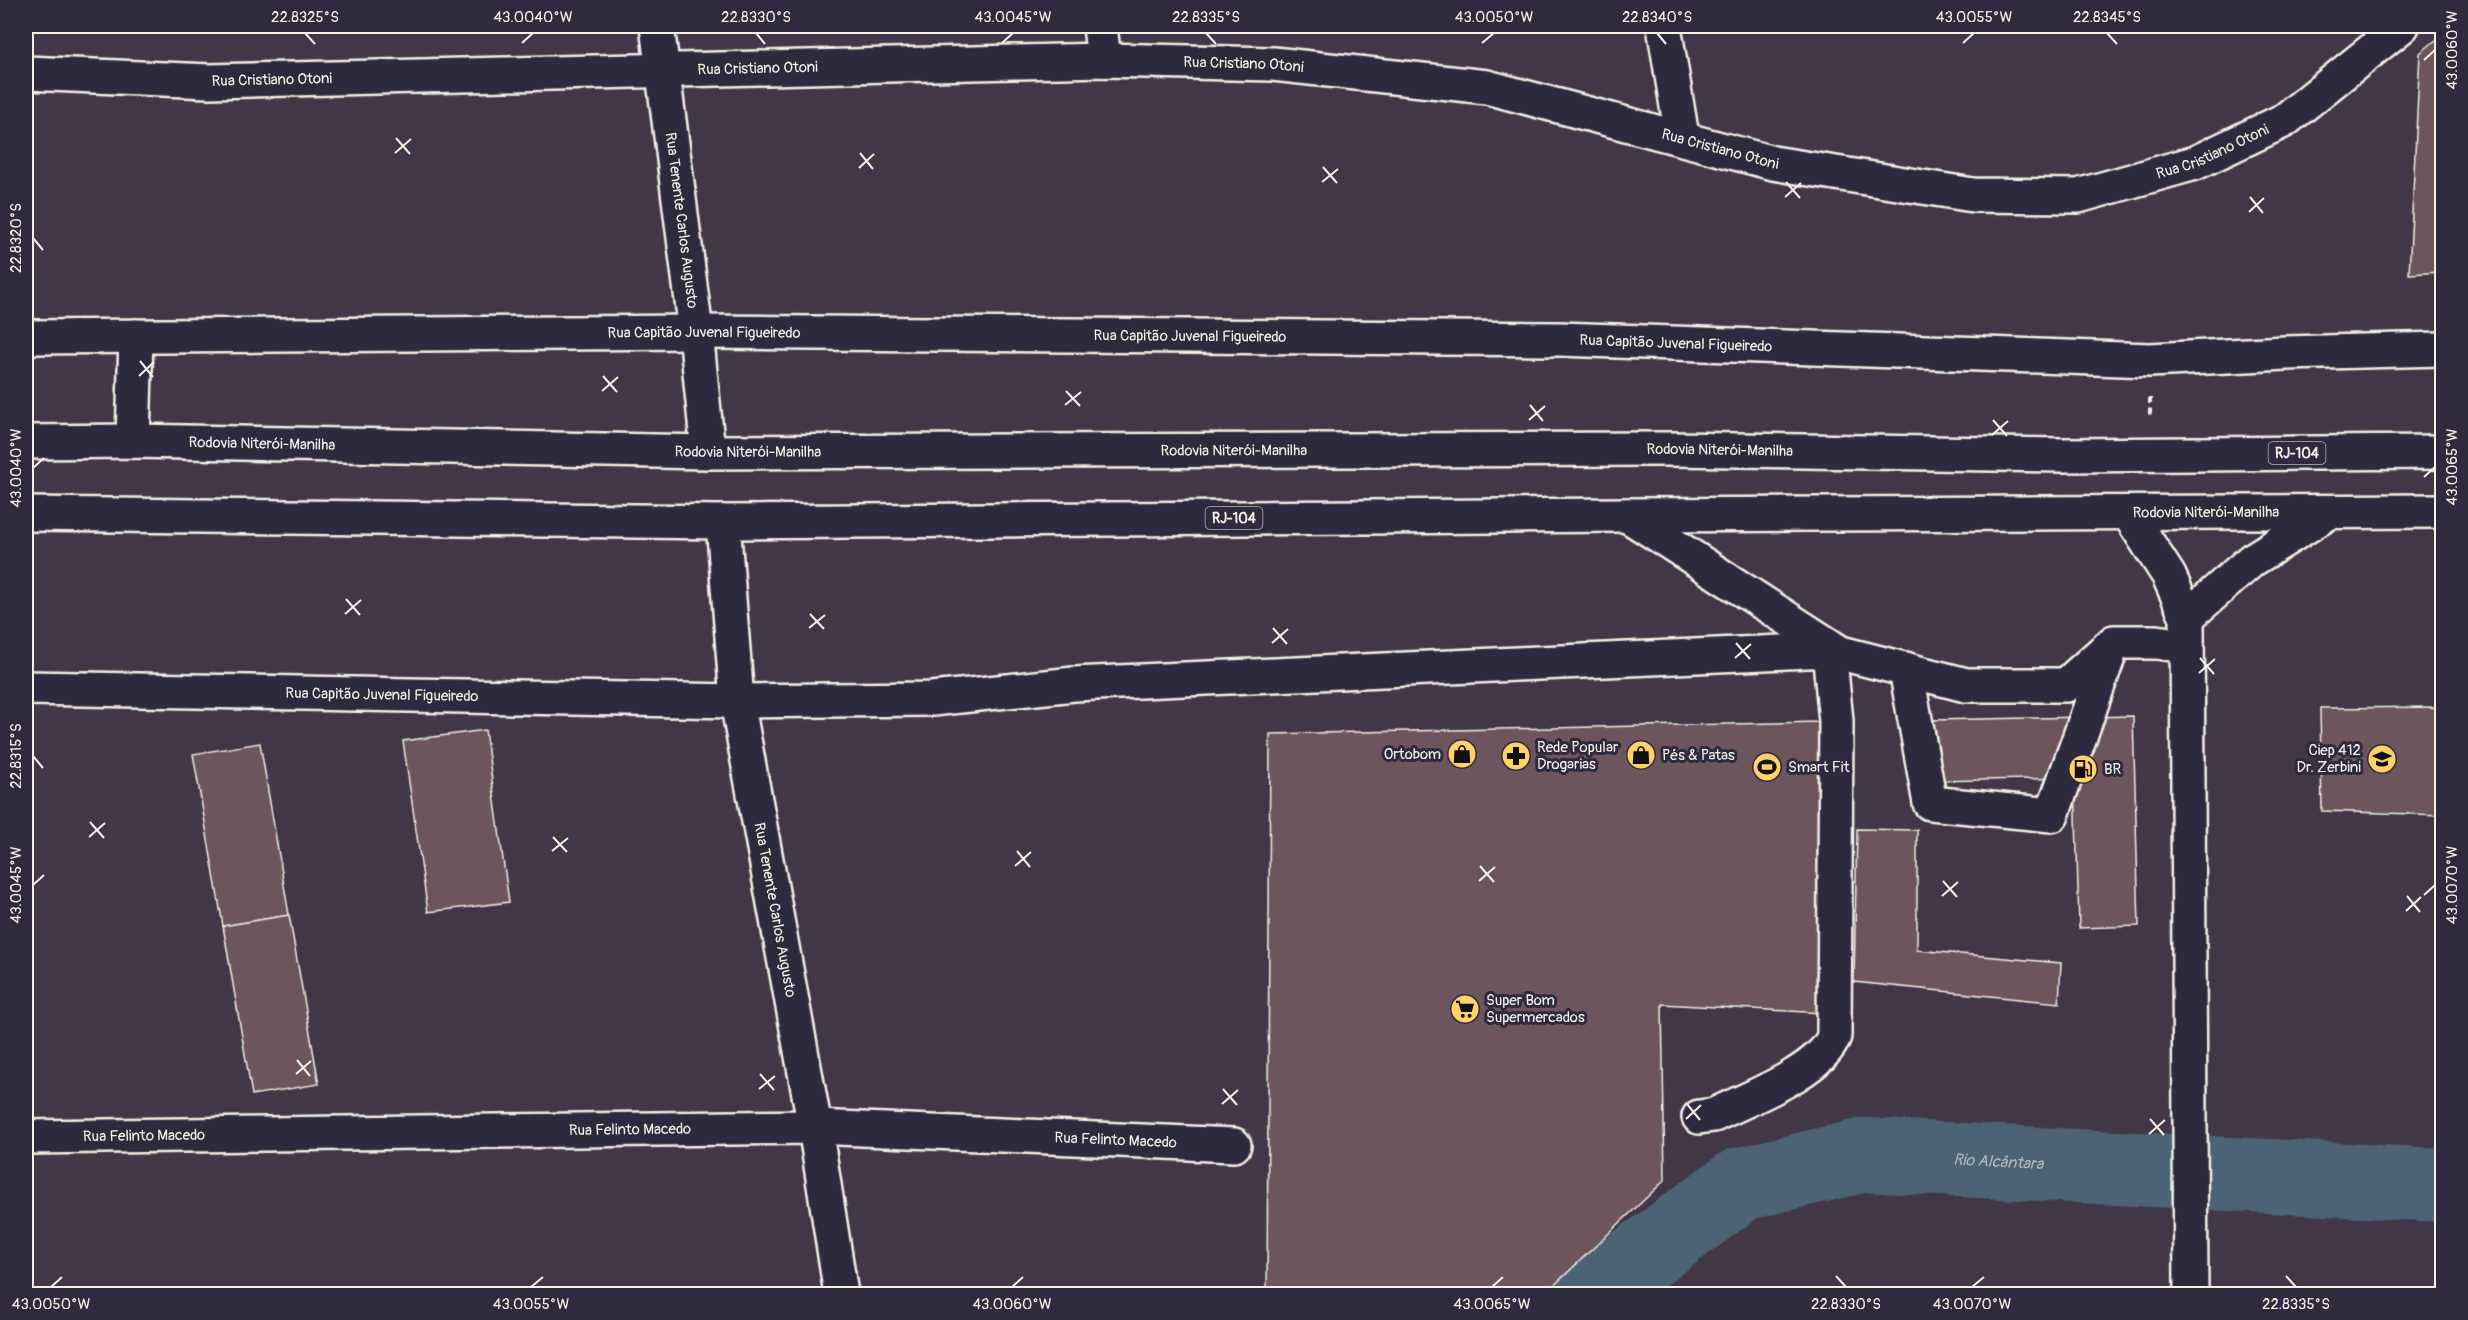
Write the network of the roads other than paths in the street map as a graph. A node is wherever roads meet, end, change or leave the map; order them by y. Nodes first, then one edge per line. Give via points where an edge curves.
1 (657, 26) edge
2 (1100, 26) edge
3 (1664, 26) edge
4 (2402, 26) edge
5 (1104, 60) junction
6 (663, 70) junction
7 (26, 73) edge
8 (1682, 137) junction
9 (696, 332) junction
10 (136, 336) junction
11 (26, 337) edge
12 (2442, 349) edge
13 (133, 441) junction
14 (26, 442) edge
15 (708, 452) junction
16 (2442, 452) edge
17 (2442, 512) edge
18 (2328, 513) junction
19 (26, 514) edge
20 (2129, 514) junction
21 (1628, 515) junction
22 (723, 522) junction
23 (2187, 631) junction
24 (2114, 642) junction
25 (1833, 650) junction
26 (1906, 669) junction
27 (26, 688) edge
28 (737, 701) junction
29 (1699, 1117) dead end
30 (815, 1127) junction
31 (26, 1137) edge
32 (1234, 1145) dead end
33 (2191, 1287) edge
34 (841, 1294) edge

1 - 6 main road, Rua Tenente Carlos Augusto
2 - 5 main road
3 - 8 main road
4 - 8 main road, Rua Cristiano Otoni via 2285,120 2195,163 2078,196 1973,195 1773,163
5 - 6 main road, Rua Cristiano Otoni
5 - 8 main road, Rua Cristiano Otoni via 1273,64 1463,83
6 - 7 main road, Rua Cristiano Otoni via 209,81
6 - 9 main road, Rua Tenente Carlos Augusto
9 - 10 main road, Rua Capitão Juvenal Figueiredo
9 - 12 main road, Rua Capitão Juvenal Figueiredo via 1560,339 2150,360
9 - 15 main road, Rua Tenente Carlos Augusto
10 - 11 main road, Rua Capitão Juvenal Figueiredo
10 - 13 main road
13 - 14 main road, Rodovia Niterói-Manilha / RJ-104
13 - 15 main road, Rodovia Niterói-Manilha / RJ-104
15 - 16 main road, Rodovia Niterói-Manilha / RJ-104
17 - 18 main road, Rodovia Niterói-Manilha / RJ-104
18 - 20 main road, Rodovia Niterói-Manilha / RJ-104
18 - 23 main road via 2252,560
19 - 22 main road, Rodovia Niterói-Manilha / RJ-104
20 - 21 main road, Rodovia Niterói-Manilha / RJ-104
20 - 23 main road via 2169,576
21 - 22 main road, Rodovia Niterói-Manilha / RJ-104
21 - 25 main road
22 - 28 main road, Rua Tenente Carlos Augusto
23 - 24 main road via 2156,642
23 - 33 main road
24 - 26 main road via 2066,684 1966,685
24 - 26 main road via 2052,815 1930,803
25 - 26 main road
25 - 28 main road, Rua Capitão Juvenal Figueiredo via 1074,684 932,699
25 - 29 main road via 1836,721 1832,1044 1804,1071 1714,1115
27 - 28 main road, Rua Capitão Juvenal Figueiredo
28 - 30 main road, Rua Tenente Carlos Augusto
30 - 31 main road, Rua Felinto Macedo
30 - 32 main road, Rua Felinto Macedo
30 - 34 main road, Rua Tenente Carlos Augusto

